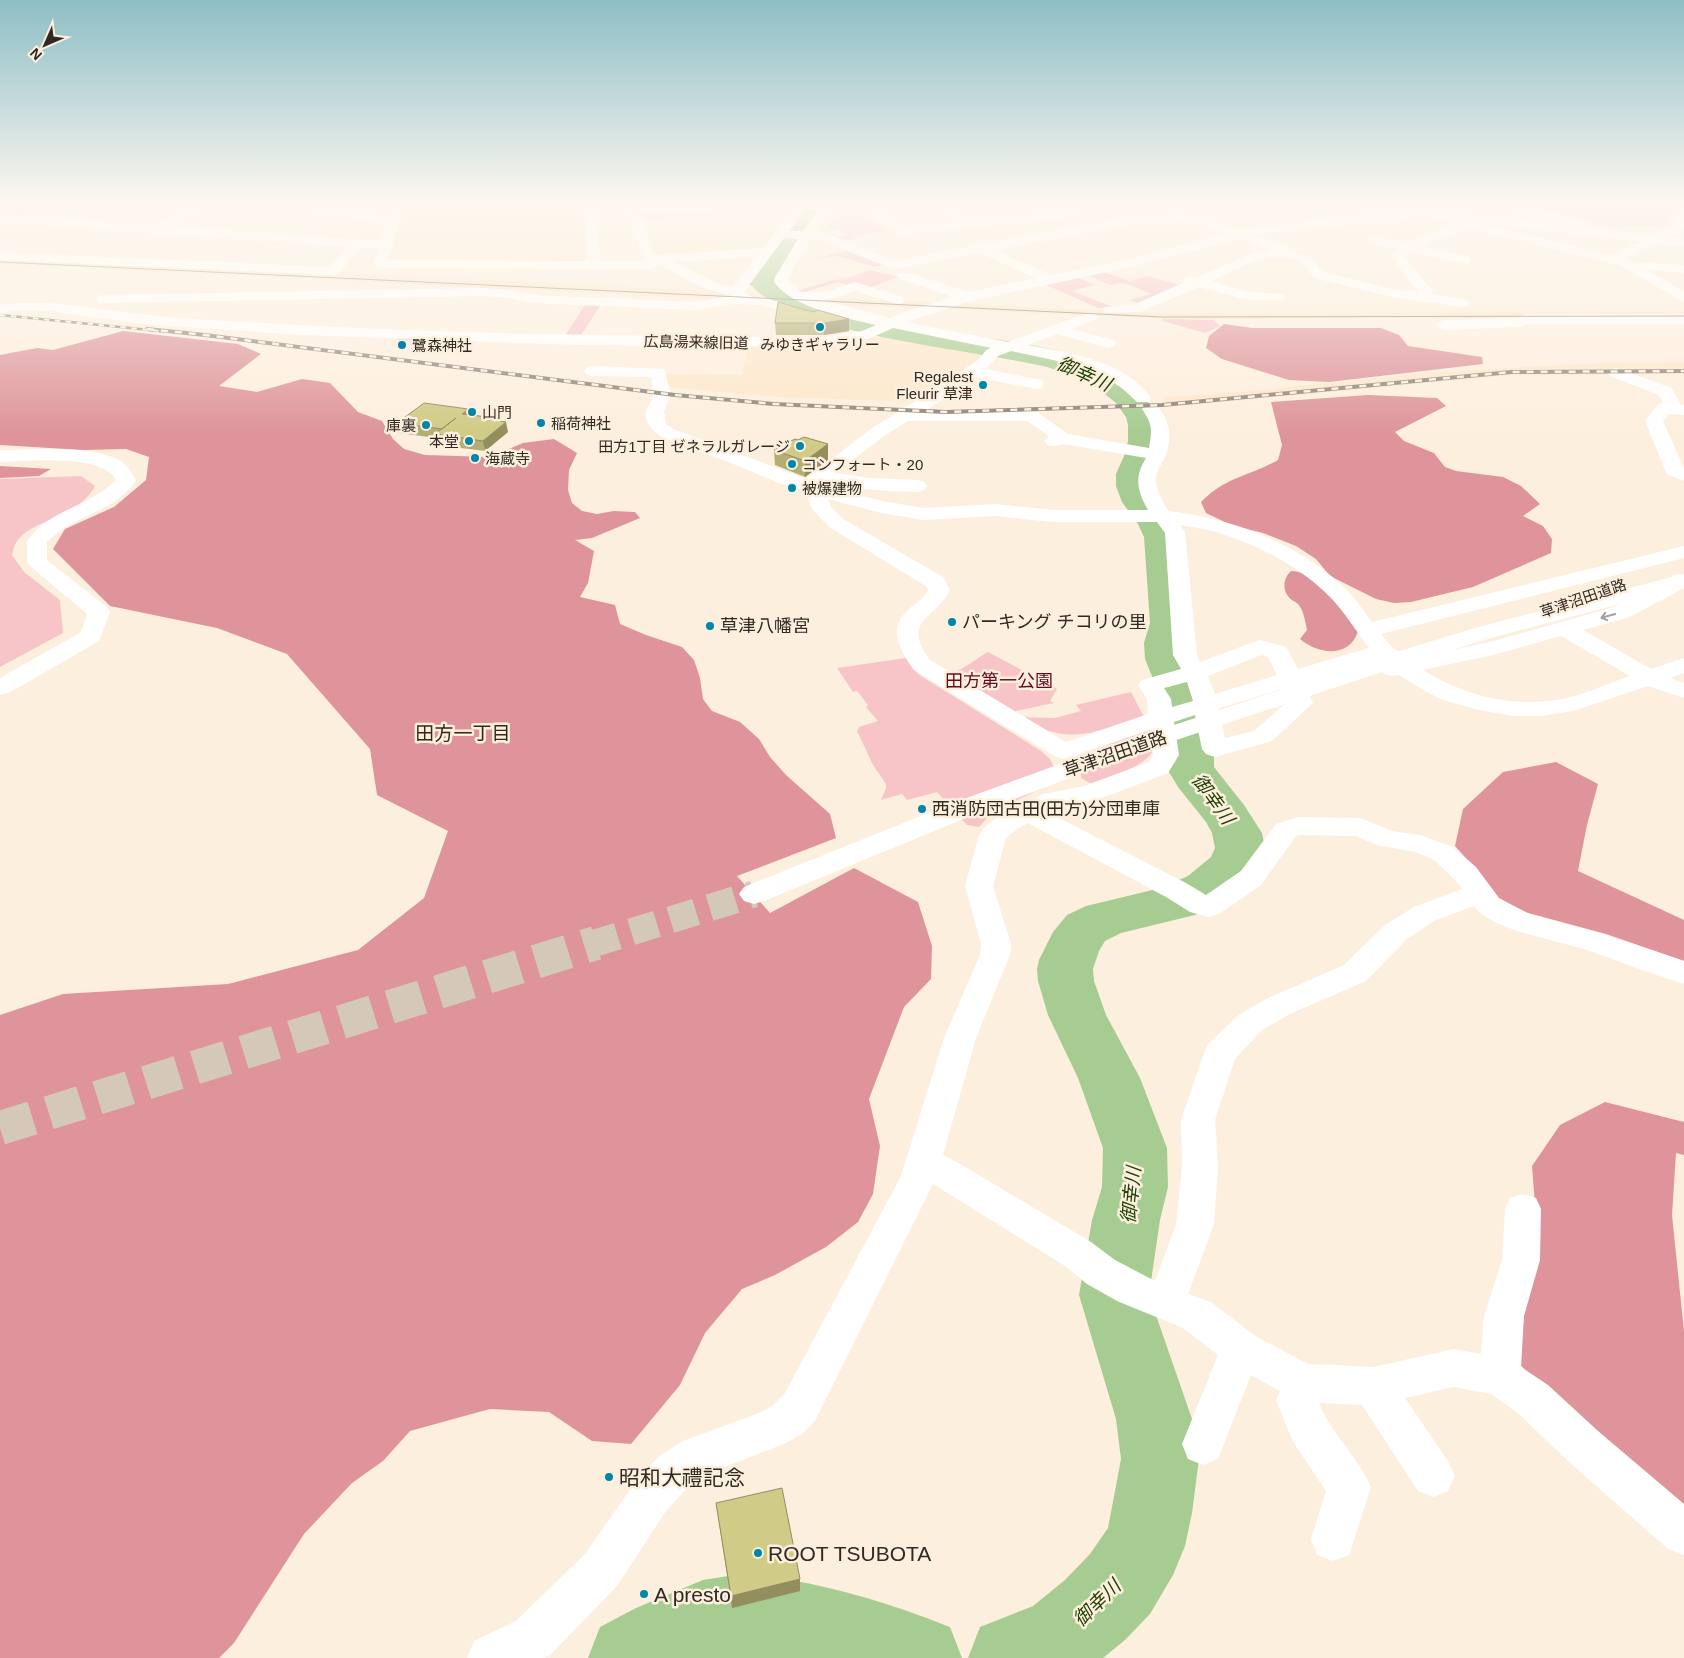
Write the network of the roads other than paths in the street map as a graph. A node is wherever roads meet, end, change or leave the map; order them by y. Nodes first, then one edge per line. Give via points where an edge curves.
1 (697, 279) edge
2 (753, 279) edge
3 (780, 279) edge
4 (889, 279) edge
5 (908, 279) edge
6 (1189, 279) edge
7 (1203, 279) edge
8 (1336, 279) edge
9 (1418, 279) edge
10 (1654, 279) edge
11 (1051, 280) edge
12 (1197, 282) junction
13 (207, 283) dead end
14 (869, 290) junction
15 (1429, 292) junction
16 (794, 294) junction
17 (744, 296) junction
18 (968, 297) junction
19 (1278, 297) dead end
20 (190, 298) junction
21 (1684, 298) edge
22 (898, 300) dead end
23 (1462, 303) dead end
24 (3, 306) edge
25 (1110, 310) dead end
26 (1090, 317) dead end
27 (1684, 318) edge
28 (1444, 325) dead end
29 (881, 328) junction
30 (1059, 330) junction
31 (614, 340) junction
32 (1108, 343) dead end
33 (999, 351) junction
34 (973, 371) junction
35 (1616, 374) dead end
36 (1036, 384) dead end
37 (1679, 410) edge
38 (906, 416) junction
39 (1147, 453) junction
40 (0, 456) edge
41 (1684, 476) edge
42 (816, 484) junction
43 (917, 486) dead end
44 (1154, 516) junction
45 (1684, 552) edge
46 (1684, 564) edge
47 (1684, 580) edge
48 (1563, 628) junction
49 (1368, 630) junction
50 (1482, 633) junction
51 (1398, 658) junction
52 (1684, 665) edge
53 (1192, 674) junction
54 (1650, 678) junction
55 (0, 688) edge
56 (1684, 691) edge
57 (1063, 750) junction
58 (1041, 806) junction
59 (1480, 893) junction
60 (754, 894) tunnel mouth
61 (1684, 973) edge
62 (923, 1162) junction
63 (1523, 1208) dead end
64 (1133, 1288) junction
65 (1241, 1349) junction
66 (1500, 1376) junction
67 (1304, 1383) junction
68 (1373, 1386) junction
69 (1203, 1444) dead end
70 (1433, 1476) dead end
71 (1684, 1533) edge
72 (1333, 1539) dead end
73 (539, 1648) edge
74 (491, 1658) edge

1 - 17 main road
2 - 17 main road
3 - 16 main road
4 - 14 main road
5 - 18 main road
6 - 12 main road
7 - 12 main road
8 - 15 main road via 1383,291
9 - 15 main road
10 - 21 main road
11 - 18 main road, 広島湯来線旧道
12 - 19 main road via 1247,296
12 - 25 main road via 1135,309
13 - 20 main road
14 - 16 main road via 855,286 827,296
14 - 22 main road
15 - 23 main road
16 - 29 main road via 805,301
17 - 20 main road via 694,306 532,299 484,292
17 - 29 main road via 783,309
18 - 29 main road, 広島湯来線旧道
20 - 24 main road
24 - 31 main road, 広島湯来線旧道 via 49,307 248,328
26 - 30 main road
27 - 28 main road via 1525,319 1520,322
29 - 31 main road, 広島湯来線旧道 via 845,339 805,343
29 - 33 main road
29 - 33 main road
30 - 32 main road
30 - 33 main road
31 - 42 main road via 592,371 658,372 662,390 655,411 657,426 667,433 792,482
33 - 34 main road
33 - 39 main road via 1062,356 1126,382 1147,403 1161,424
34 - 36 main road
34 - 38 main road
35 - 37 main road via 1666,392
37 - 41 main road via 1664,408 1654,421 1674,470
38 - 39 main road via 1031,416 1058,440
38 - 42 main road via 878,432
39 - 44 main road via 1150,466 1146,481
40 - 55 main road via 93,458 118,468 126,482 96,504 54,525 37,541 36,562 99,612 91,636
42 - 43 main road
42 - 44 main road via 881,507 924,514 995,510 1058,516
42 - 57 main road via 822,510 836,523 935,582 939,590 935,598 914,616 908,626 908,643 922,665
44 - 49 main road via 1201,521 1287,554 1337,592
44 - 53 main road via 1175,532 1185,655
45 - 49 main road
46 - 50 main road, 草津沼田道路
47 -> 48 main road via 1622,612
47 - 50 main road, 草津沼田道路
48 - 51 main road via 1494,648
48 - 54 main road
49 - 51 main road
50 - 51 main road, 草津沼田道路
51 - 54 main road via 1405,668 1452,695 1513,709 1573,704
51 - 57 main road via 1327,668
51 - 60 main road, 草津沼田道路 via 1110,754 963,809
52 - 54 main road
53 - 53 main road via 1259,647 1278,652 1300,703 1263,736 1215,749 1202,688
53 - 58 main road via 1149,679 1159,699 1166,756 1159,766 1090,793
54 - 56 main road
57 - 58 main road via 1070,763 1071,785
58 - 59 main road via 1047,824 1209,907 1251,878 1286,830 1299,826 1360,827 1386,839 1420,844 1444,853
58 - 62 main road via 998,828 993,835 979,886 996,944 995,955 960,1038
59 - 61 main road via 1490,905 1517,920 1596,942
59 - 64 main road via 1424,914 1396,932 1355,973 1279,1006 1251,1022 1220,1053 1198,1120 1200,1167 1195,1224
62 - 64 main road
62 - 73 main road via 908,1200 800,1407 771,1429 698,1456 673,1472 650,1496 601,1570
63 - 66 main road via 1521,1260 1504,1316
64 - 65 main road via 1197,1315
65 - 67 main road
65 - 69 main road
66 - 68 main road via 1454,1368
66 - 71 main road via 1533,1399
67 - 68 main road
67 - 72 main road via 1297,1400 1308,1428 1349,1487
68 - 70 main road
73 - 74 main road

